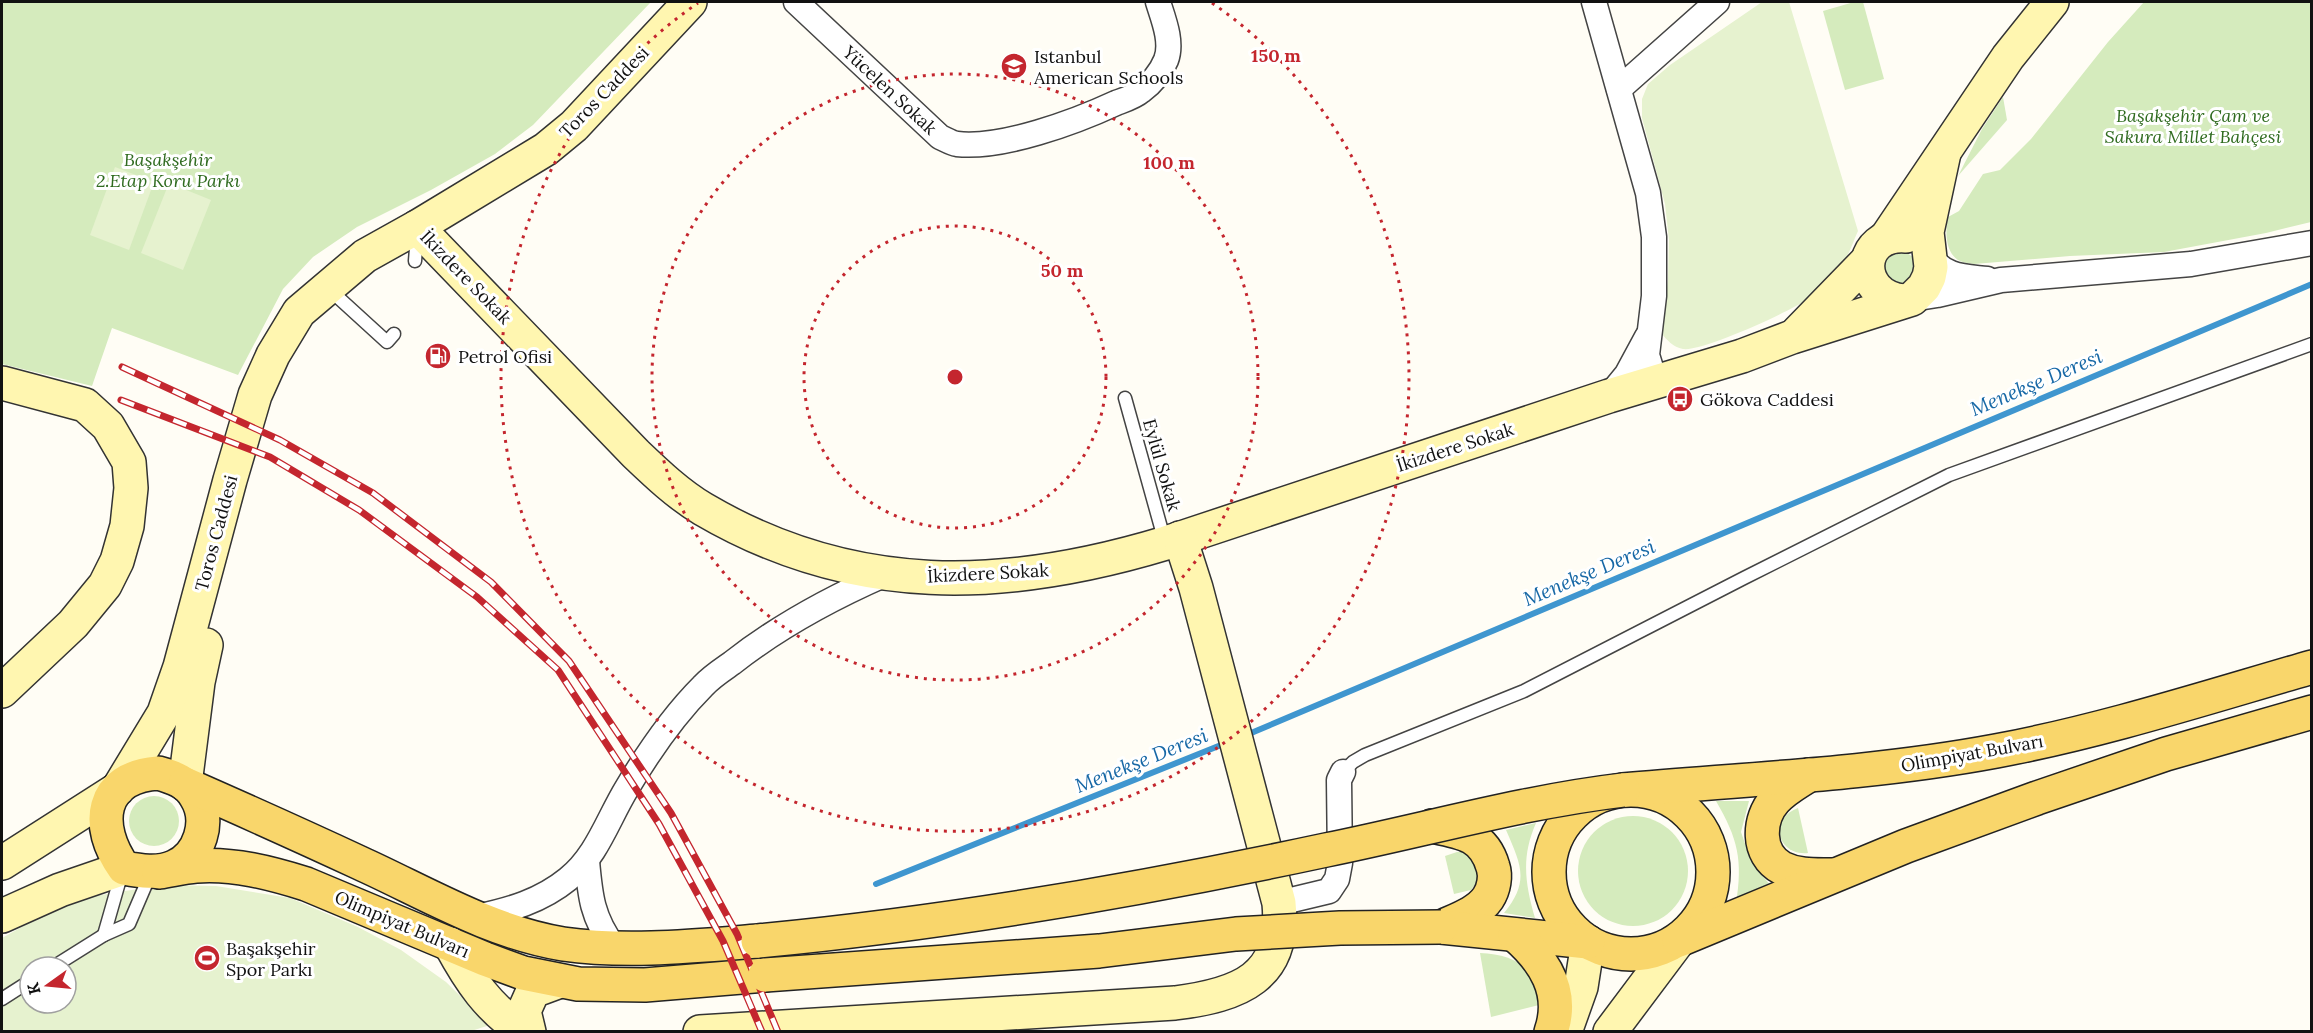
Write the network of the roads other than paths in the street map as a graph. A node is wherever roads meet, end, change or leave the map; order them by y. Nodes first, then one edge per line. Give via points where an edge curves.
1 (690, 2) edge
2 (796, 2) edge
3 (1158, 2) edge
4 (1594, 2) edge
5 (1717, 2) edge
6 (2052, 2) edge
7 (1619, 89) junction
8 (1944, 153) junction
9 (417, 227) junction
10 (2312, 243) edge
11 (1877, 249) junction
12 (1929, 256) junction
13 (415, 261) dead end
14 (2001, 280) junction
15 (327, 287) junction
16 (1907, 300) junction
17 (1650, 332) junction
18 (394, 334) dead end
19 (1792, 337) junction
20 (2312, 344) edge
21 (1693, 370) junction
22 (1659, 381) junction
23 (2, 383) edge
24 (1609, 396) junction
25 (1125, 398) dead end
26 (1227, 523) junction
27 (1173, 541) junction
28 (1126, 555) junction
29 (885, 574) junction
30 (1199, 598) junction
31 (2312, 666) edge
32 (2, 691) edge
33 (2312, 712) edge
34 (1343, 772) joint
35 (1809, 775) junction
36 (185, 784) junction
37 (118, 789) junction
38 (1623, 789) junction
39 (1432, 826) junction
40 (588, 861) junction
41 (2, 863) edge
42 (124, 868) junction
43 (159, 872) junction
44 (1835, 875) junction
45 (1279, 903) junction
46 (2, 916) edge
47 (476, 917) junction
48 (1441, 927) junction
49 (104, 935) junction
50 (1515, 935) junction
51 (1679, 940) junction
52 (1588, 942) junction
53 (450, 944) junction
54 (614, 947) junction
55 (72, 955) edge
56 (560, 981) junction
57 (18, 989) edge
58 (2, 999) edge
59 (524, 1032) edge
60 (529, 1032) edge
61 (700, 1032) edge
62 (1551, 1032) edge
63 (1565, 1032) edge
64 (1610, 1032) edge

1 - 9 street, Toros Caddesi via 574,126 546,149
2 - 3 street, Yücelen Sokak via 940,137 955,143 978,144 1045,130 1140,92 1156,77 1167,57 1167,31
4 - 7 street
5 - 7 street
6 - 8 street via 2002,65
7 - 17 street via 1648,193 1654,237
8 - 11 street
8 - 12 street via 1927,232
9 - 13 lane
9 - 15 street, Toros Caddesi via 365,256
9 - 29 street, İkizdere Sokak via 671,487 702,508 785,548
10 - 14 street via 2191,264
11 - 12 street via 1906,236 1916,240
11 - 16 street via 1867,272 1870,282 1884,297
11 - 19 street
12 - 14 street via 1940,269 1959,276
12 - 16 street via 1929,277 1924,287
14 - 16 street
15 - 18 lane via 387,342
15 - 36 street, Toros Caddesi via 294,344 272,399 205,650
15 - 37 street, Toros Caddesi via 298,312 255,395 172,694
16 - 19 street
17 - 21 street via 1665,361
17 - 22 street via 1647,355
17 - 24 street via 1627,374
19 - 21 street
20 - 34 lane via 1949,475 1524,691 1365,755
21 - 22 street
22 - 24 street, İkizdere Sokak
23 - 32 street via 85,405 108,426 129,462 132,488 127,526 105,585 73,624
24 - 26 street, İkizdere Sokak
25 - 27 lane, Eylül Sokak
26 - 27 street, İkizdere Sokak
26 - 30 street via 1204,551 1198,570
27 - 28 street, İkizdere Sokak
27 - 30 street
28 - 29 street, İkizdere Sokak via 1050,571 998,576
28 - 30 street via 1153,558 1170,565 1182,573
29 - 40 street via 796,619 705,684 668,725 627,787
30 - 45 street
31 - 35 main road, Olimpiyat Bulvarı via 2115,723 1998,750 1923,763
33 - 44 main road via 2166,754 2037,798
34 - 45 street via 1339,780 1337,879 1329,891
35 - 38 main road, Olimpiyat Bulvarı
35 - 44 main road via 1774,801 1762,824 1764,849 1780,867 1803,875
36 - 37 main road via 158,773 143,774
36 - 43 main road via 196,797 203,828 189,858
36 - 47 main road, Olimpiyat Bulvarı
37 - 41 street
37 - 42 main road via 109,802 106,834 112,852
38 - 39 main road, Olimpiyat Bulvarı, bridge via 1562,797
38 - 51 main road via 1650,791 1675,801 1695,819 1709,843 1714,870 1710,897 1698,921
38 - 52 main road, bridge via 1598,796 1576,810 1560,829 1551,853 1549,879 1555,904 1568,926
39 - 48 main road, bridge via 1476,839 1489,852 1496,876 1488,898 1471,913
39 - 54 main road, Olimpiyat Bulvarı, bridge via 1326,850 943,919 758,941
40 - 47 street via 539,898
40 - 54 street via 596,919
42 - 43 main road
42 - 46 street
42 - 49 lane
43 - 49 lane via 147,882 129,924
43 - 53 main road, Olimpiyat Bulvarı via 218,866 277,875
44 - 51 main road
45 - 61 street via 1277,949 1262,971 1237,990 1208,999
47 - 54 main road, Olimpiyat Bulvarı via 563,944
48 - 50 main road, Olimpiyat Bulvarı
48 - 56 main road, Olimpiyat Bulvarı, bridge via 1236,934 1099,951 645,985
49 - 55 lane
50 - 52 main road, Olimpiyat Bulvarı
50 - 62 main road via 1534,951 1551,982 1556,1001
51 - 52 main road via 1658,951 1634,955 1610,952
51 - 64 street
52 - 63 street via 1581,987
53 - 56 main road, Olimpiyat Bulvarı via 523,973
53 - 59 street via 480,994
56 - 60 street via 534,991 528,1000 524,1011
57 - 58 lane

